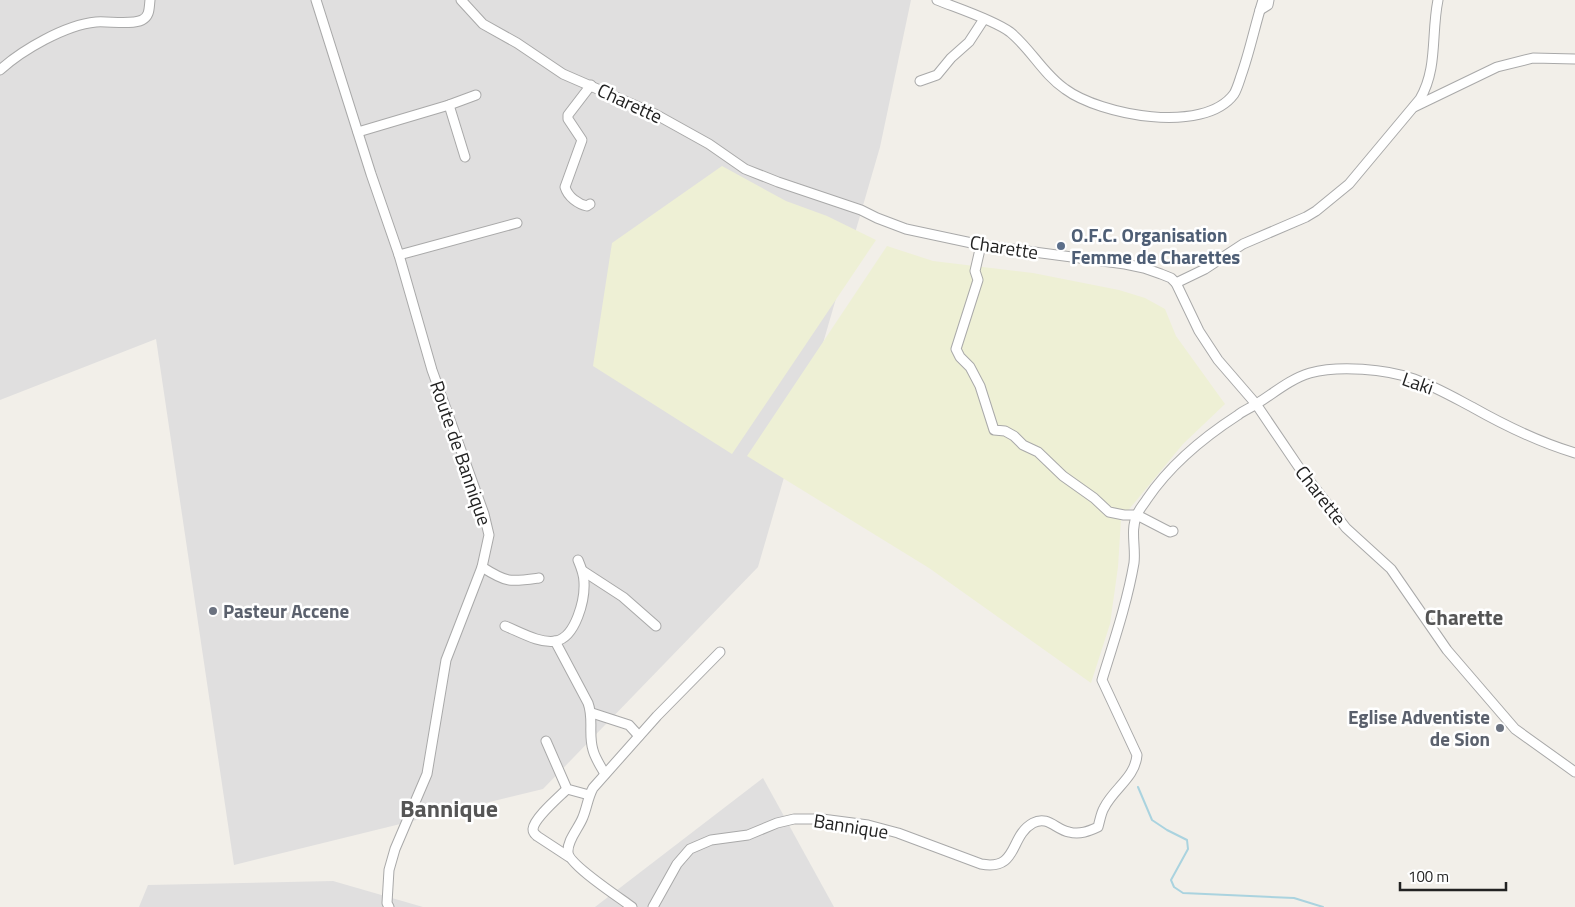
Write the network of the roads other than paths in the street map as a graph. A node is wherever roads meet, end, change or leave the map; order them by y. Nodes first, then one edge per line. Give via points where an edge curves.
1 (150, 0) edge
2 (316, 0) edge
3 (461, 0) edge
4 (937, 0) edge
5 (1263, 0) edge
6 (1269, 0) edge
7 (1438, 0) edge
8 (1260, 10) junction
9 (984, 19) junction
10 (1575, 60) edge
11 (0, 70) edge
12 (920, 81) dead end
13 (591, 85) junction
14 (476, 95) dead end
15 (449, 105) junction
16 (1412, 108) junction
17 (358, 132) junction
18 (465, 157) dead end
19 (590, 204) dead end
20 (518, 223) dead end
21 (981, 245) junction
22 (398, 255) junction
23 (1176, 284) junction
24 (1256, 404) junction
25 (1575, 453) edge
26 (1137, 515) junction
27 (1173, 531) dead end
28 (578, 560) dead end
29 (482, 568) junction
30 (583, 572) junction
31 (536, 579) dead end
32 (505, 626) dead end
33 (656, 626) dead end
34 (555, 642) junction
35 (720, 652) dead end
36 (592, 713) junction
37 (639, 736) junction
38 (546, 741) dead end
39 (1575, 772) edge
40 (605, 774) junction
41 (567, 789) junction
42 (589, 795) junction
43 (568, 857) junction
44 (387, 906) edge
45 (632, 907) edge
46 (653, 907) edge

1 - 11 street via 149,13 139,22 97,22 66,28 14,58
2 - 17 street, Route de Bannique
3 - 13 street, Charette via 483,24 563,74
4 - 9 street
5 - 8 street
6 - 8 street via 1268,5
7 - 16 street via 1432,65 1426,88
8 - 9 street via 1235,93 1210,112 1180,118 1131,114 1085,102 1043,70 1009,31
9 - 12 street via 969,42 937,75
10 - 16 street via 1533,58 1511,63
13 - 19 street via 568,115 582,140 565,187 566,192 584,206
13 - 21 street, Charette via 682,128 745,169 906,229
14 - 15 street
15 - 17 street
15 - 18 street
16 - 23 street via 1349,184 1316,211 1243,244
17 - 22 street, Route de Bannique
20 - 22 street
21 - 23 street, Charette via 1134,266 1171,278
21 - 26 street via 976,271 978,280 956,349 980,386 994,430 1004,431 1038,452 1109,512
22 - 29 street, Route de Bannique via 432,370 484,514 489,535
23 - 24 street, Charette via 1198,331
24 - 25 street, Laki via 1310,373 1334,370 1383,372 1414,379 1540,440
24 - 26 street, Laki via 1196,446 1158,482
24 - 39 street, Charette via 1346,528 1390,569 1447,650 1485,697 1515,730
26 - 27 street
26 - 46 street, Bannique via 1134,561 1120,625 1102,680 1137,755 1136,764 1104,807 1098,827 1086,833 1068,832 1052,822 1033,823 1006,861 989,866 868,825 794,819 748,835 711,840 690,849
28 - 30 street
29 - 31 street via 501,579
29 - 44 street, Route de Bannique via 446,660 427,774 395,849 389,870
30 - 33 street via 623,597
30 - 34 street via 578,618 573,629
32 - 34 street
34 - 36 street
35 - 37 street
36 - 37 street via 629,725
36 - 40 street via 593,750
37 - 40 street
38 - 41 street
40 - 42 street
41 - 42 street
41 - 43 street via 533,828 537,836
42 - 43 street via 583,818 568,847
43 - 45 street

